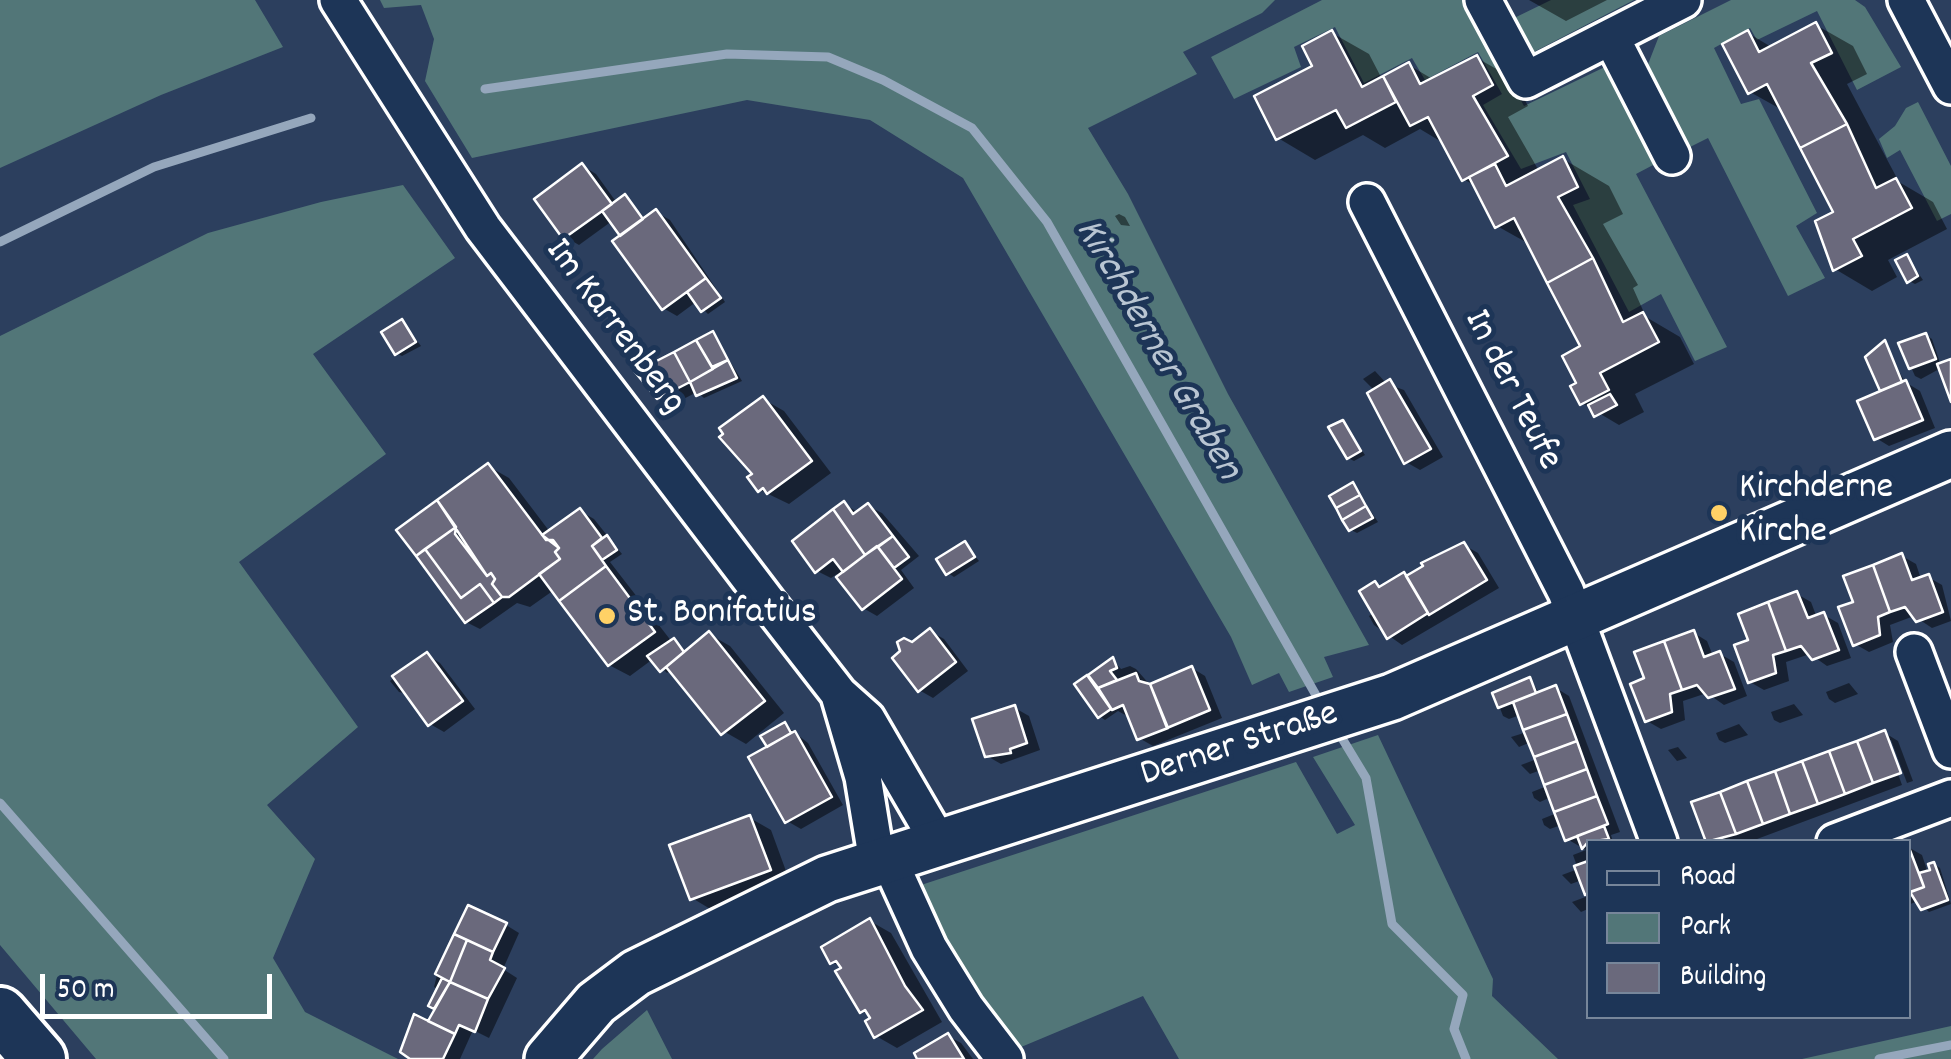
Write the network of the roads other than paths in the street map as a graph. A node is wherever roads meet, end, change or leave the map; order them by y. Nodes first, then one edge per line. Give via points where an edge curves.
1 (338, 0) edge
2 (1483, 0) edge
3 (1683, 0) edge
4 (1906, 0) edge
5 (1611, 38) junction
6 (1951, 86) edge
7 (1672, 156) dead end
8 (1367, 202) dead end
9 (1951, 454) edge
10 (1578, 620) junction
11 (1914, 652) dead end
12 (839, 694) junction
13 (1951, 750) edge
14 (1951, 798) edge
15 (1659, 839) edge
16 (1843, 839) edge
17 (939, 843) junction
18 (882, 860) junction
19 (0, 1014) edge
20 (38, 1059) edge
21 (548, 1059) edge
22 (1005, 1059) edge

1 - 12 street, Im Karrenberg via 483,228
2 - 5 street via 1526,80
3 - 5 street
4 - 6 street
5 - 7 street
8 - 10 street, In der Teufe
9 - 10 main road, Derner Straße
10 - 15 street, In der Teufe
10 - 17 main road, Derner Straße via 1356,710
11 - 13 street
12 - 17 street, Im Karrenberg via 867,719
12 - 18 street, Im Karrenberg
14 - 16 street
17 - 18 main road, Derner Straße
18 - 21 main road, Derner Straße via 827,878 636,973 596,1003
18 - 22 street, Im Karrenberg via 966,1008
19 - 20 highway

